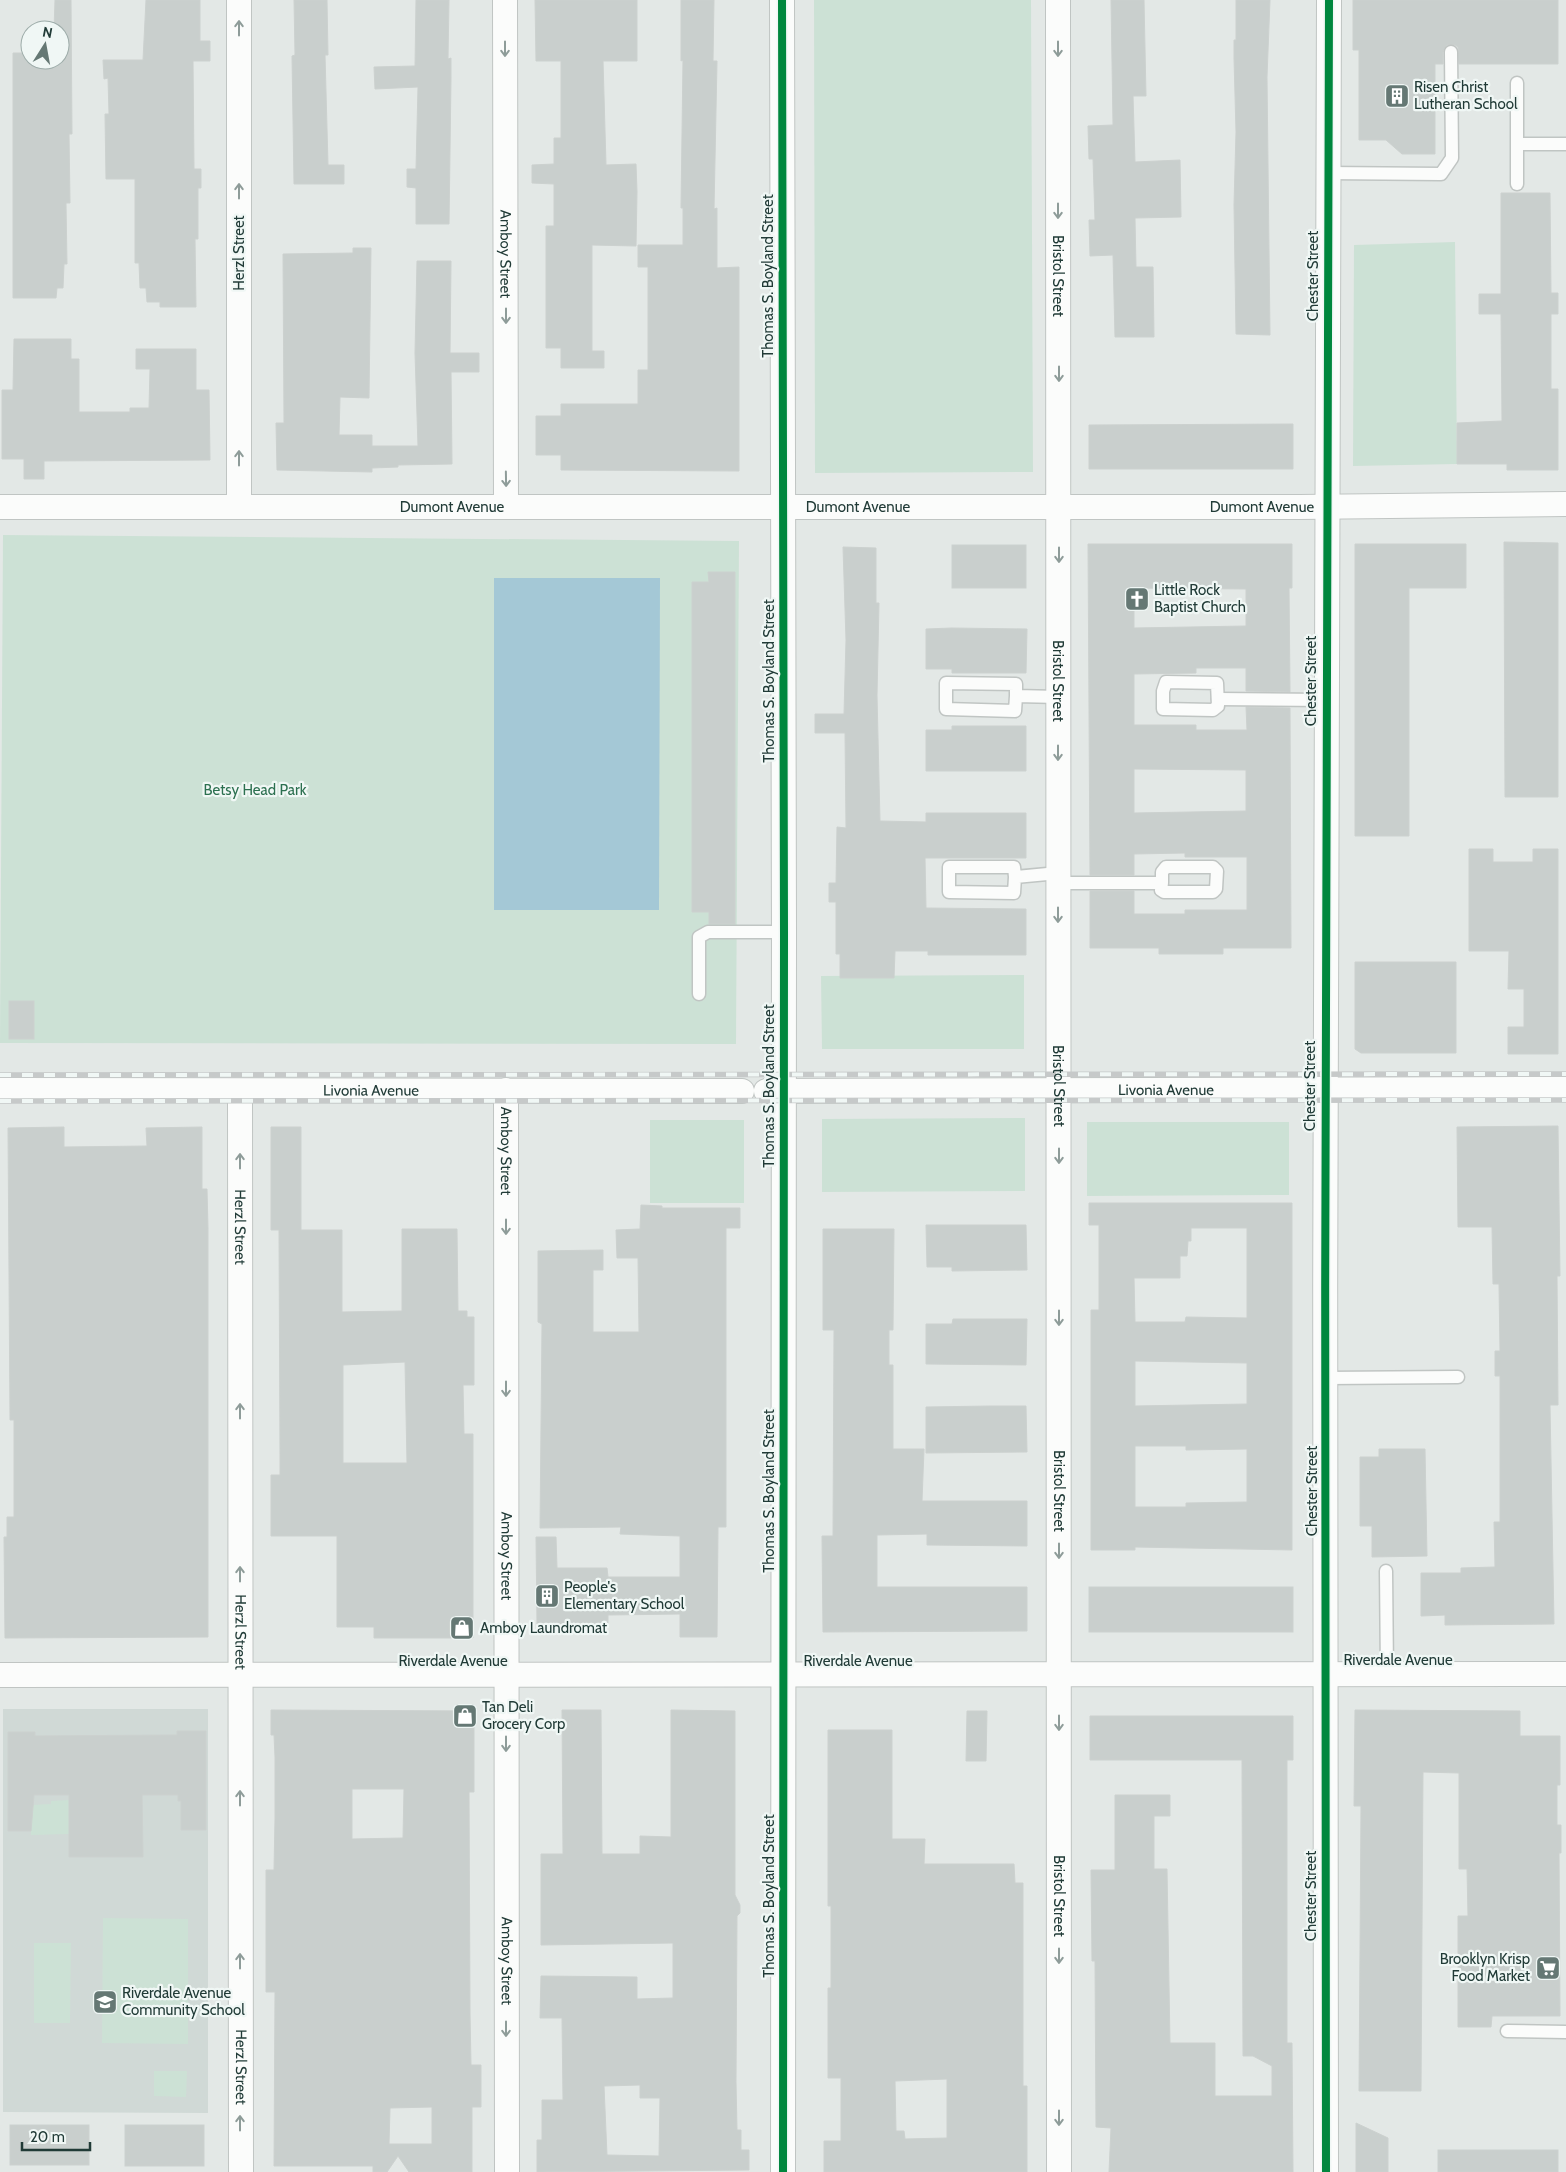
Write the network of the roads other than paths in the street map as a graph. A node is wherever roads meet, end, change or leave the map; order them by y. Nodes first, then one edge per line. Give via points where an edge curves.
1 (239, 0) edge
2 (505, 0) edge
3 (782, 0) edge
4 (1058, 0) edge
5 (1329, 0) edge
6 (1451, 52) dead end
7 (1517, 83) dead end
8 (1518, 144) junction
9 (1566, 144) edge
10 (1327, 173) junction
11 (1517, 184) dead end
12 (1566, 504) edge
13 (782, 506) junction
14 (1059, 506) junction
15 (1326, 506) junction
16 (0, 507) edge
17 (240, 507) junction
18 (506, 507) junction
19 (1016, 696) junction
20 (1058, 696) junction
21 (1218, 699) junction
22 (1325, 700) junction
23 (1015, 877) junction
24 (1058, 878) junction
25 (1162, 882) dead end
26 (784, 932) junction
27 (699, 994) dead end
28 (1566, 1089) edge
29 (0, 1090) edge
30 (506, 1090) junction
31 (742, 1090) dead end
32 (1058, 1090) junction
33 (1324, 1090) junction
34 (775, 1091) junction
35 (240, 1092) junction
36 (1458, 1377) dead end
37 (1326, 1378) junction
38 (1386, 1571) dead end
39 (1059, 1674) junction
40 (1325, 1674) junction
41 (1387, 1674) junction
42 (1566, 1674) edge
43 (240, 1675) junction
44 (506, 1675) junction
45 (783, 1675) junction
46 (0, 1676) edge
47 (1507, 2031) dead end
48 (1566, 2032) edge
49 (240, 2172) edge
50 (507, 2172) edge
51 (783, 2172) edge
52 (1059, 2172) edge
53 (1326, 2172) edge

17 -> 1 street, Herzl Street
2 -> 18 street, Amboy Street
3 - 13 street, Thomas S. Boyland Street
4 -> 14 street, Bristol Street
5 - 10 street, Chester Street
6 - 10 lane via 1452,158 1441,174
7 - 8 lane
8 - 9 lane
8 - 11 lane
10 - 15 street, Chester Street
12 - 15 street, Dumont Avenue
13 - 14 street, Dumont Avenue
13 - 18 street, Dumont Avenue
13 - 26 street, Thomas S. Boyland Street
14 - 15 street, Dumont Avenue
14 -> 20 street, Bristol Street
15 - 22 street, Chester Street
16 - 17 street, Dumont Avenue
17 - 18 street, Dumont Avenue
19 - 19 lane via 1016,684 946,683 946,709 1015,710
19 - 20 lane
20 -> 24 street, Bristol Street
21 - 21 lane via 1218,706 1213,710 1163,709 1166,682 1217,683
21 - 22 lane
22 - 33 street, Chester Street
23 - 23 lane via 1014,867 949,867 949,892 1014,893
23 - 24 lane
24 - 25 lane
24 -> 32 street, Bristol Street
26 - 27 lane via 708,932 699,937
26 - 34 street, Thomas S. Boyland Street
28 - 33 street, Livonia Avenue
29 - 35 street, Livonia Avenue
30 - 31 street, Livonia Avenue
30 - 35 street, Livonia Avenue
30 -> 44 street, Amboy Street
32 - 33 street, Livonia Avenue
32 - 34 street, Livonia Avenue
32 -> 39 street, Bristol Street
33 - 37 street, Chester Street
34 - 45 street, Thomas S. Boyland Street
43 -> 35 street, Herzl Street
36 - 37 lane
37 - 40 street, Chester Street
38 - 41 lane
39 - 40 street, Riverdale Avenue
39 - 45 street, Riverdale Avenue
39 -> 52 street, Bristol Street
40 - 41 street, Riverdale Avenue
40 - 53 street, Chester Street
41 - 42 street, Riverdale Avenue
43 - 44 street, Riverdale Avenue
43 - 46 street, Riverdale Avenue
49 -> 43 street, Herzl Street
44 - 45 street, Riverdale Avenue
44 -> 50 street, Amboy Street
45 - 51 street, Thomas S. Boyland Street
47 - 48 lane

